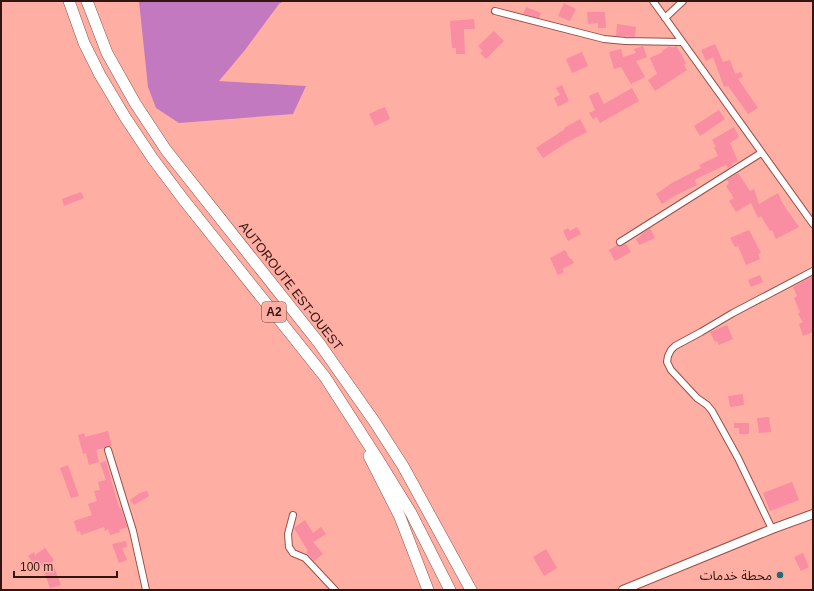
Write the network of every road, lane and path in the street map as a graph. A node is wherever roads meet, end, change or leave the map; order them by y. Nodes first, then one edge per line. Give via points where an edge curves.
1 (69, 1) edge
2 (87, 1) edge
3 (653, 1) edge
4 (684, 1) edge
5 (495, 11) dead end
6 (665, 18) junction
7 (681, 42) junction
8 (760, 153) junction
9 (813, 224) edge
10 (620, 242) dead end
11 (813, 271) edge
12 (343, 405) junction
13 (108, 450) dead end
14 (813, 514) edge
15 (293, 515) dead end
16 (772, 529) junction
17 (146, 590) edge
18 (335, 590) edge
19 (428, 590) edge
20 (450, 590) edge
21 (471, 590) edge
22 (623, 590) edge

1 - 12 highway, A2 via 84,43 100,75 153,159 325,377
2 - 21 highway, AUTOROUTE EST-OUEST / A2 via 107,53 166,150 319,343 374,421 403,466
3 - 6 street
4 - 6 street
5 - 7 street via 604,39 625,42
6 - 7 street
7 - 8 street
8 - 9 street
8 - 10 street
11 - 16 street via 675,346 667,362 671,370 712,411
12 - 19 highway via 400,517
12 - 20 highway, A2 via 411,513
13 - 17 street via 134,531
14 - 16 main road
15 - 18 street via 288,534 289,547 293,553 305,558
16 - 22 main road

